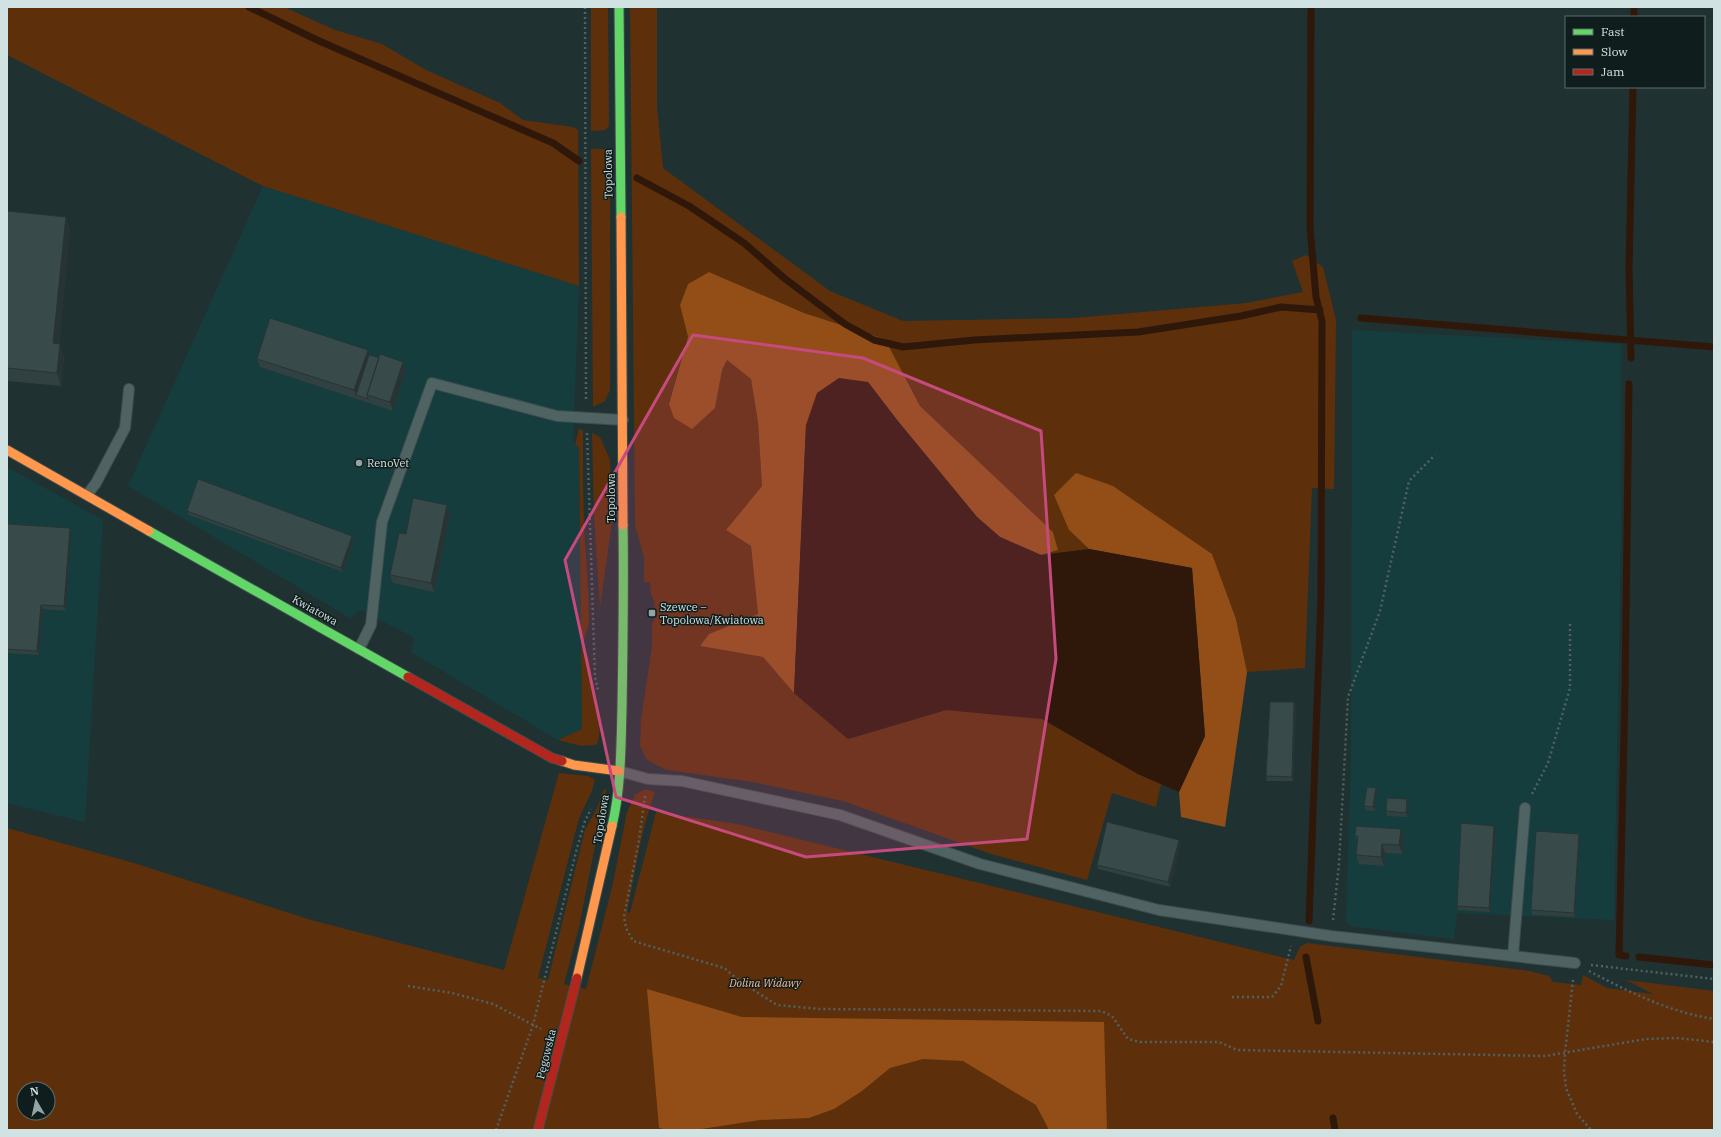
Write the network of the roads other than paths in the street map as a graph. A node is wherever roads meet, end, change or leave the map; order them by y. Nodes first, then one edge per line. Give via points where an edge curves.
1 (620, 7) edge
2 (129, 389) dead end
3 (623, 420) junction
4 (7, 450) edge
5 (87, 495) junction
6 (359, 649) junction
7 (619, 771) junction
8 (1525, 808) road end
9 (1513, 956) junction
10 (1575, 963) road end
11 (576, 984) joint
12 (538, 1130) edge

1 - 3 main road, Topolowa
2 - 5 lane via 125,428
3 - 6 lane via 557,416 432,383 382,522 371,625
3 - 7 main road, Topolowa via 624,619
4 - 5 main road, Kwiatowa
5 - 6 main road, Kwiatowa
6 - 7 main road, Kwiatowa via 552,758 574,765
7 - 9 lane via 648,779 682,782 840,815 980,864 1159,910 1331,936
7 - 11 main road, Topolowa via 612,837
8 - 9 lane
9 - 10 lane
11 - 12 main road, Pęgowska

